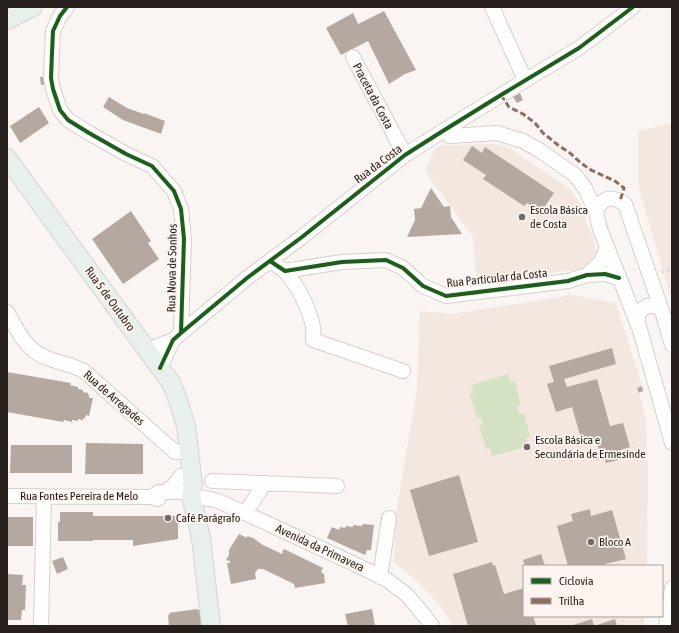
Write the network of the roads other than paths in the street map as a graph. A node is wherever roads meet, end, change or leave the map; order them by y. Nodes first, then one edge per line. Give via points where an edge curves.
1 (33, 7) edge
2 (67, 7) edge
3 (492, 7) edge
4 (633, 7) edge
5 (7, 20) edge
6 (353, 57) dead end
7 (525, 80) junction
8 (446, 129) junction
9 (405, 155) junction
10 (7, 158) edge
11 (596, 212) junction
12 (607, 247) junction
13 (270, 261) junction
14 (285, 271) junction
15 (587, 275) junction
16 (619, 278) junction
17 (662, 311) junction
18 (7, 312) edge
19 (638, 325) junction
20 (177, 336) junction
21 (672, 344) edge
22 (147, 350) junction
23 (160, 368) junction
24 (402, 371) dead end
25 (672, 443) edge
26 (189, 451) junction
27 (181, 476) junction
28 (212, 481) dead end
29 (265, 483) junction
30 (337, 486) dead end
31 (165, 492) junction
32 (7, 496) edge
33 (44, 496) junction
34 (191, 496) junction
35 (151, 497) junction
36 (245, 513) junction
37 (389, 518) dead end
38 (380, 577) junction
39 (672, 588) edge
40 (41, 626) edge
41 (211, 626) edge
42 (432, 626) edge
43 (666, 626) edge

1 - 5 main road
2 - 20 street, Rua Nova de Sonhos via 54,31 52,53 51,78 60,110 68,120 89,133 152,166 174,191 181,209 184,239
3 - 7 street
4 - 7 street, Rua da Costa via 579,48
6 - 9 street, Praceta da Costa
7 - 8 street, Rua da Costa
8 - 9 street, Rua da Costa
8 - 11 street via 450,136 497,133 523,141 576,175
9 - 13 street, Rua da Costa
10 - 22 main road, Rua 5 de Outubro
11 - 12 street
11 - 17 street via 599,204 612,198 625,204
12 - 15 street, Rua Particular da Costa via 601,262
12 - 16 street
13 - 14 street
13 - 20 street, Rua da Costa
14 - 15 street, Rua Particular da Costa via 342,262 386,260 403,268 423,286 446,296 568,281
14 - 24 street via 307,308 314,328 313,340
15 - 16 street, Rua Particular da Costa via 605,274
16 - 19 street
17 - 19 street via 658,307 647,306 640,311
17 - 21 street
18 - 26 street, Rua de Arregades via 28,345 35,351 84,371 175,452
19 - 25 street
20 - 22 street, Rua da Costa
20 - 23 street, Rua da Costa
22 - 23 main road, Rua 5 de Outubro
23 - 26 main road, Rua 5 de Outubro via 170,381 177,397 186,426
26 - 27 main road, Rua 5 de Outubro via 182,466
26 - 34 main road, Rua 5 de Outubro
27 - 31 street, Rua Fontes Pereira de Melo
27 - 34 main road, Rua 5 de Outubro via 183,486
28 - 29 street
29 - 30 street
29 - 36 street
31 - 34 street, Rua Fontes Pereira de Melo via 182,492
31 - 35 street, Rua Fontes Pereira de Melo via 159,492
32 - 33 street, Rua Fontes Pereira de Melo
33 - 35 street, Rua Fontes Pereira de Melo
33 - 40 street
34 - 35 street, Rua Fontes Pereira de Melo via 179,500 160,500
34 - 36 street, Avenida da Primavera via 218,501
34 - 41 main road, Rua 5 de Outubro via 200,538
36 - 38 street, Avenida da Primavera
37 - 38 street
38 - 42 street, Avenida da Primavera via 407,595
39 - 43 street

